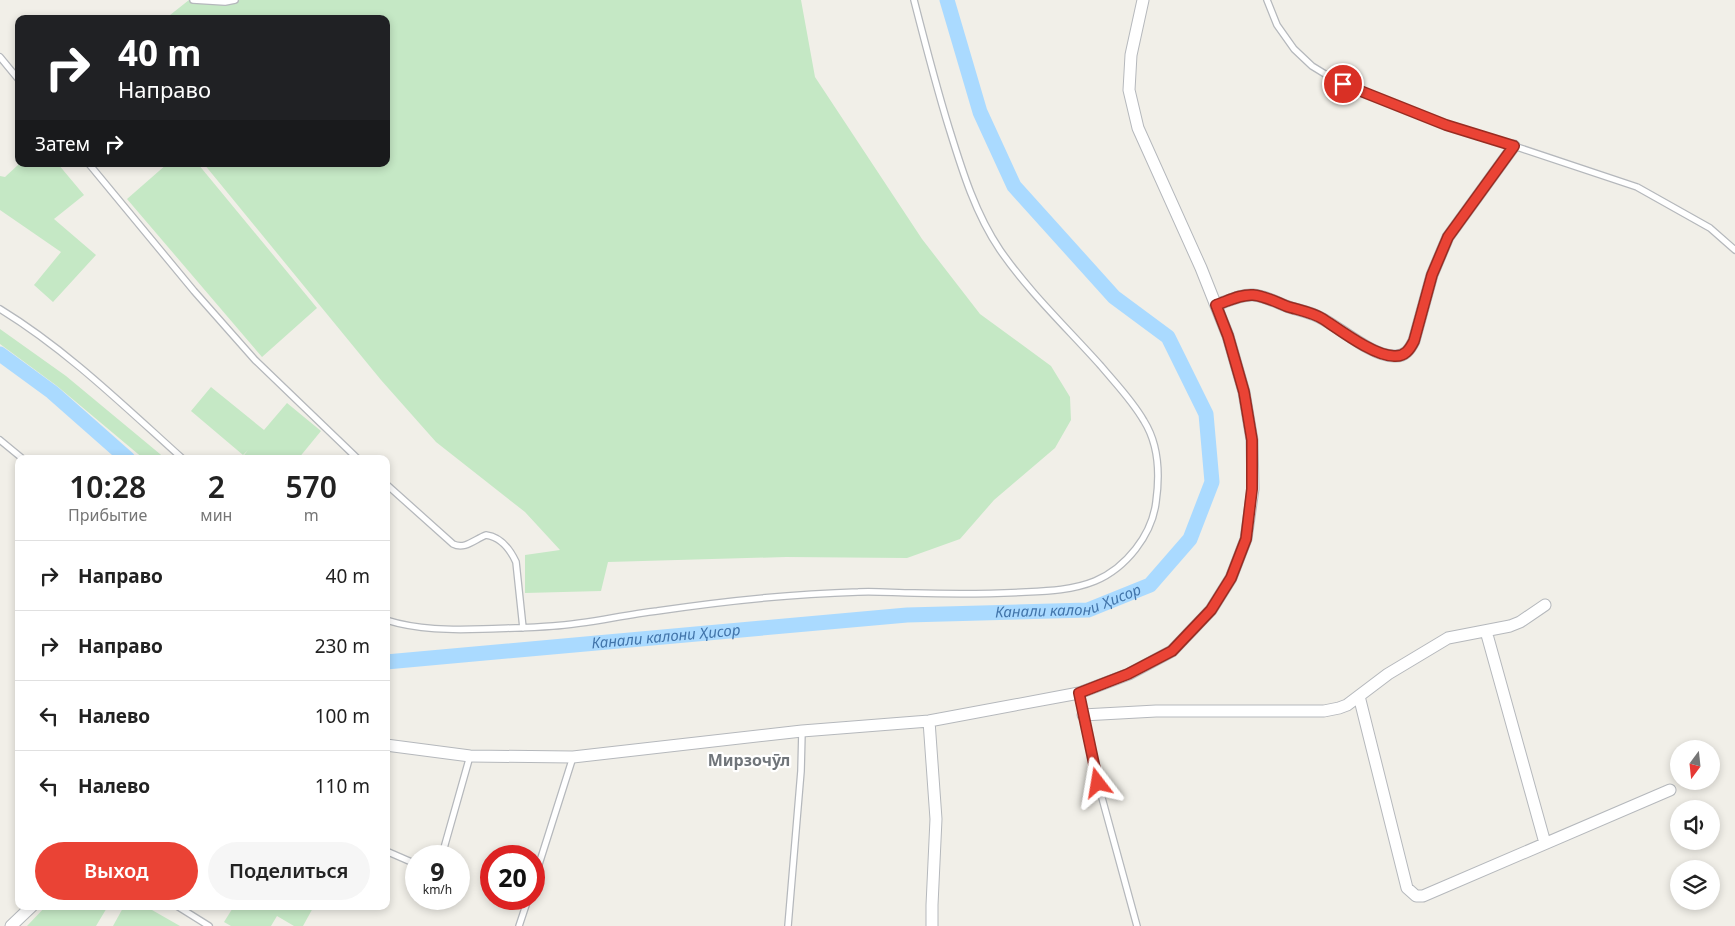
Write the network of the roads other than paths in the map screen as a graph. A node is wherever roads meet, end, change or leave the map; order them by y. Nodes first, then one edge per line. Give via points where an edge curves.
1 (193, 0) edge
2 (235, 0) edge
3 (914, 0) edge
4 (1142, 0) edge
5 (1267, 0) edge
6 (0, 57) edge
7 (15, 75) edge
8 (1514, 146) junction
9 (91, 167) edge
10 (1735, 250) edge
11 (1216, 305) junction
12 (0, 309) edge
13 (0, 440) edge
14 (18, 455) edge
15 (179, 455) edge
16 (354, 455) edge
17 (390, 488) edge
18 (1545, 604) dead end
19 (390, 621) edge
20 (523, 628) junction
21 (1486, 631) junction
22 (1079, 693) junction
23 (1359, 696) junction
24 (1083, 715) junction
25 (928, 721) junction
26 (802, 731) junction
27 (390, 746) edge
28 (470, 756) junction
29 (573, 757) junction
30 (1670, 790) dead end
31 (1545, 844) junction
32 (445, 845) edge
33 (545, 845) edge
34 (390, 853) edge
35 (405, 859) edge
36 (28, 910) edge
37 (183, 910) edge
38 (524, 910) edge
39 (11, 926) edge
40 (209, 926) edge
41 (519, 926) edge
42 (788, 926) edge
43 (932, 926) edge
44 (1137, 926) edge

1 - 2 lane
3 - 20 lane via 956,150 984,223 1025,283 1130,399 1147,424 1155,447 1158,488 1154,515 1142,541 1113,571 1095,581 1071,588 1010,593 862,591 769,597
4 - 11 street via 1131,55 1129,90 1138,128
5 - 8 lane via 1277,25 1294,50 1335,80 1446,125
6 - 7 lane
8 - 10 lane via 1637,188 1710,228
8 - 11 street via 1448,237 1432,275 1414,341 1403,355 1382,354 1320,318 1271,299 1244,296
9 - 16 lane via 255,360
11 - 22 street via 1244,392 1252,440 1252,489 1246,539 1231,578 1211,610 1172,651 1128,674
12 - 15 lane via 32,328 73,361
13 - 14 lane
17 - 20 lane via 453,544 462,546 486,535 496,537 508,548 518,570
18 - 21 street via 1520,622
19 - 20 lane via 419,628
21 - 23 street via 1448,638 1388,674
21 - 31 street
22 - 24 lane
22 - 25 street
23 - 24 street via 1339,708 1324,710
23 - 31 street via 1407,888 1412,894 1423,896
24 - 44 lane via 1093,765
25 - 26 street
25 - 43 street via 936,819
26 - 29 street
26 - 42 lane
27 - 28 street
28 - 29 street
28 - 32 lane
29 - 33 lane
30 - 31 street
34 - 35 lane
36 - 39 street
37 - 40 lane
38 - 41 lane

